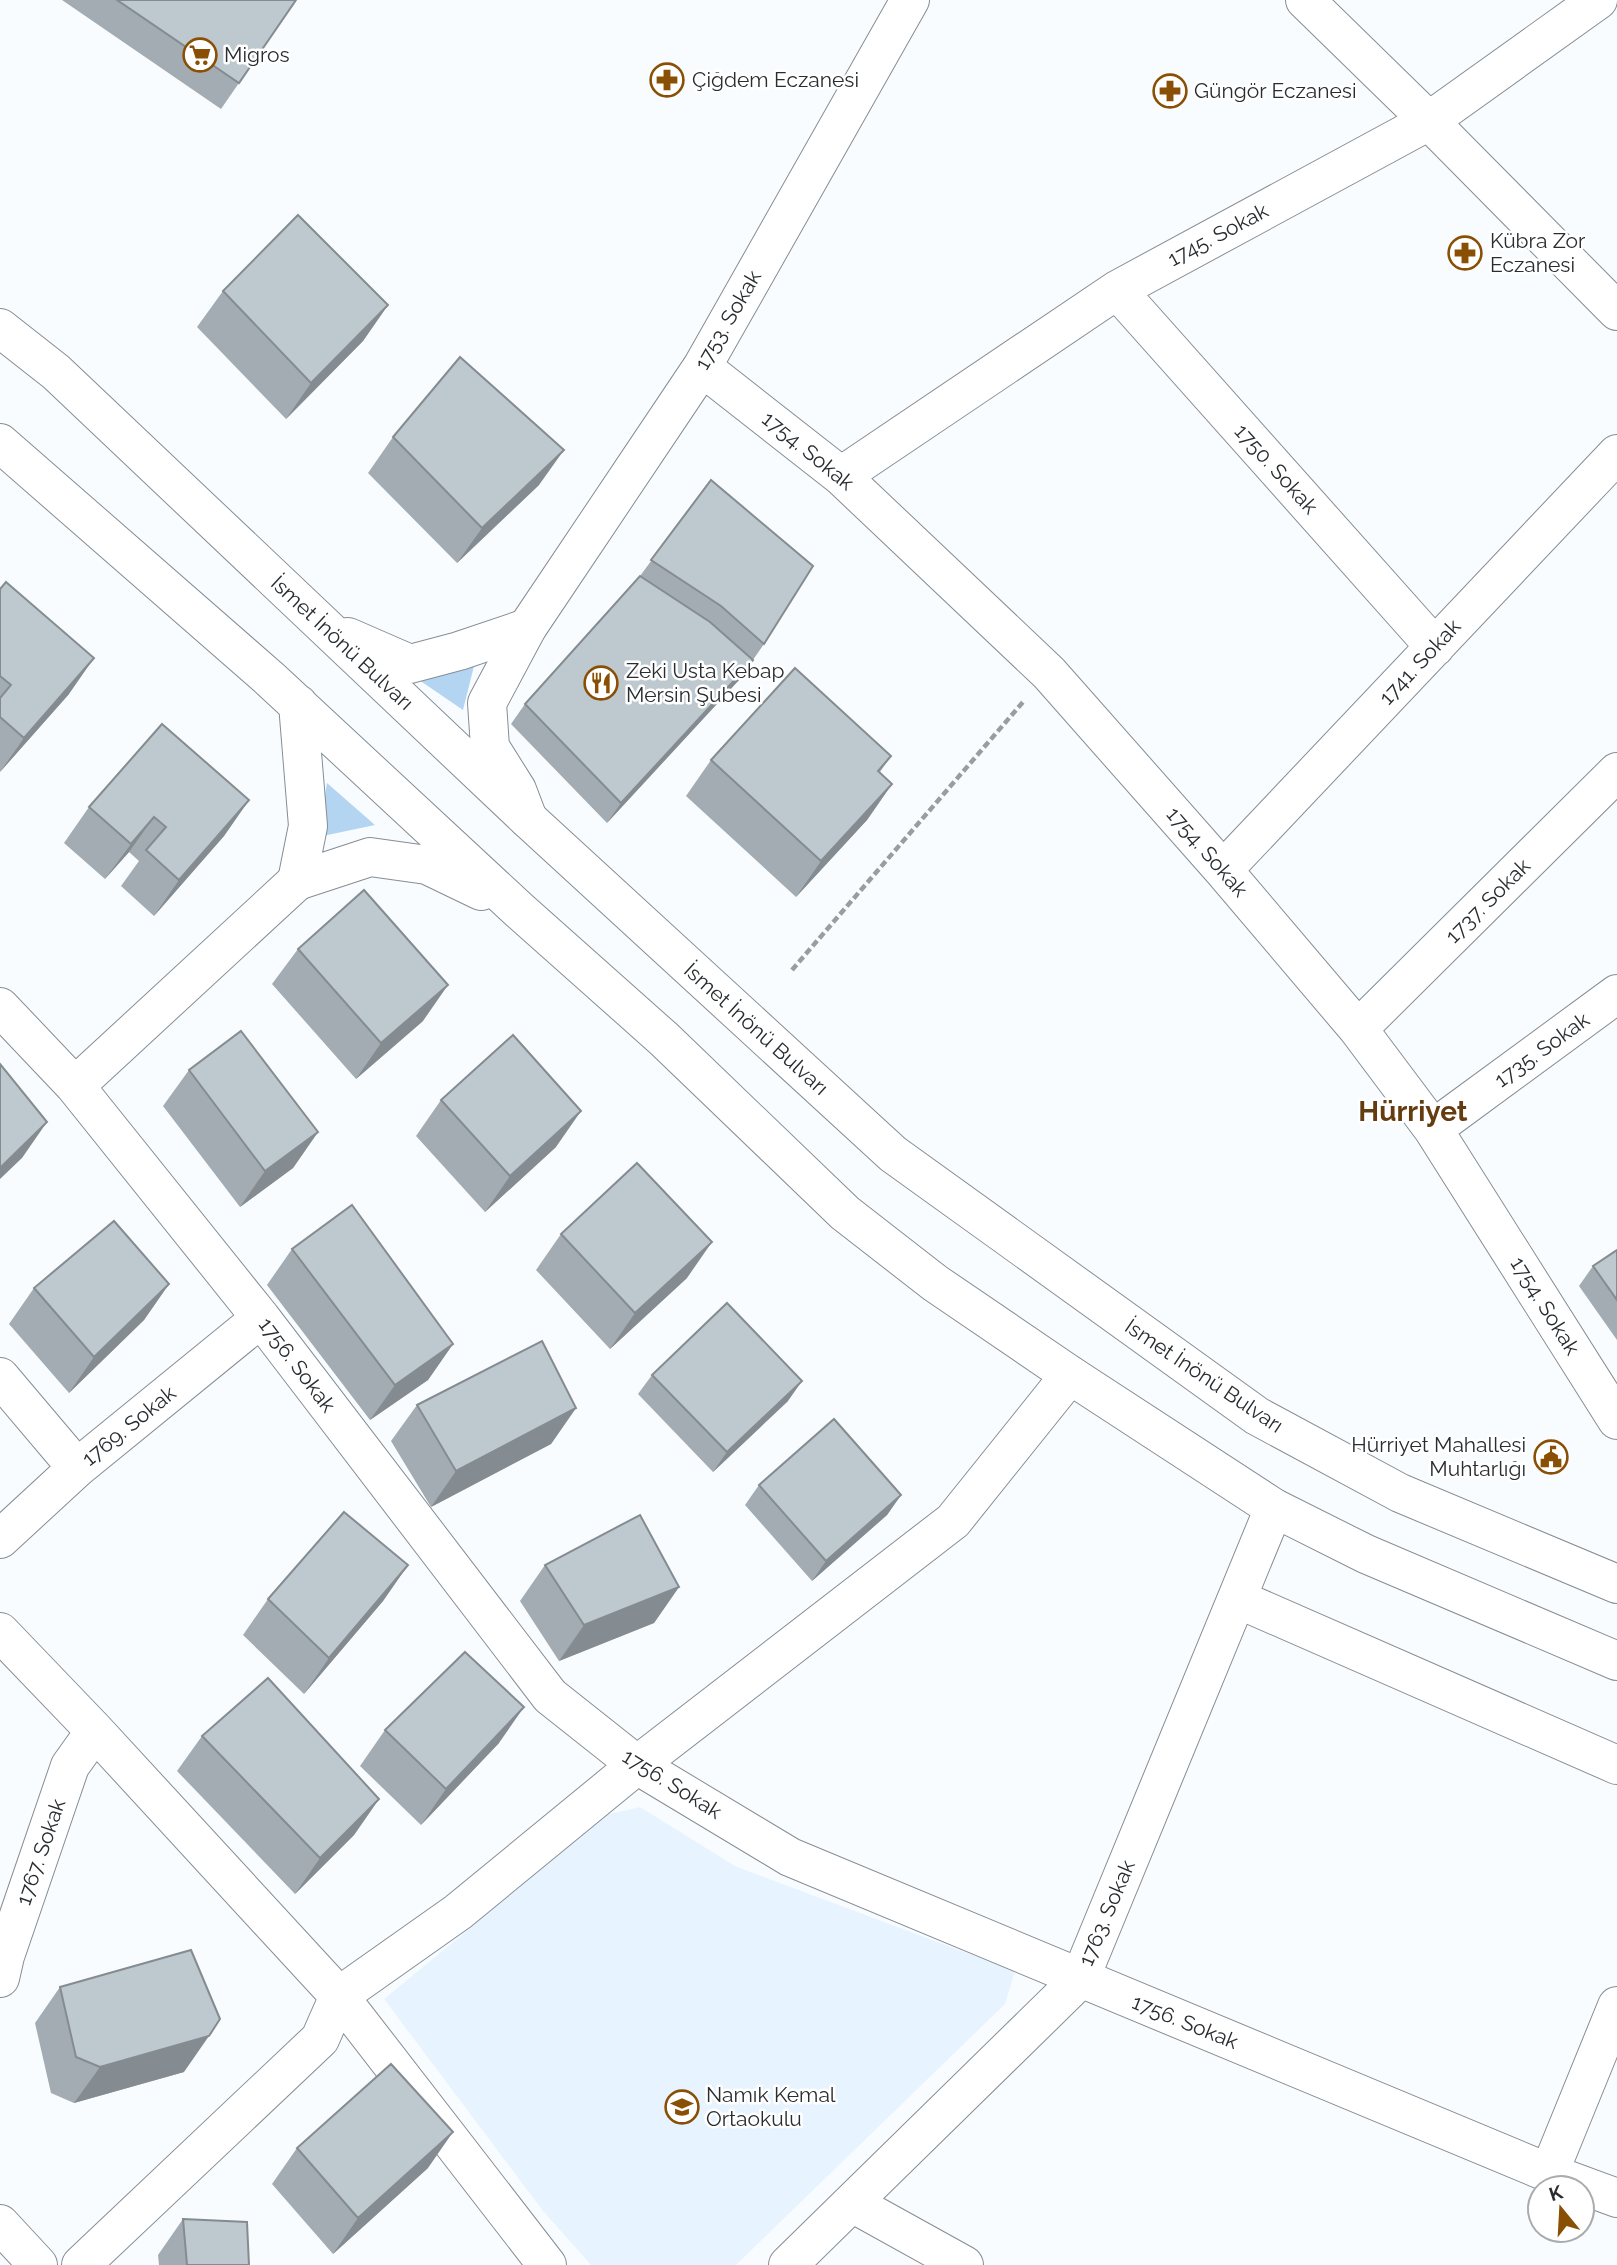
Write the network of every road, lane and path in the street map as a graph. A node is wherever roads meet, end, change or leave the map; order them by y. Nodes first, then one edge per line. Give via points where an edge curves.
1 (1305, 0) edge
2 (1598, 0) edge
3 (898, 4) edge
4 (1429, 121) junction
5 (1117, 290) junction
6 (1617, 311) edge
7 (0, 328) edge
8 (702, 367) junction
9 (0, 443) edge
10 (1617, 454) edge
11 (841, 476) junction
12 (324, 626) junction
13 (527, 628) junction
14 (1435, 647) junction
15 (1049, 673) junction
16 (298, 704) junction
17 (1617, 772) edge
18 (528, 819) junction
19 (1223, 870) junction
20 (297, 881) junction
21 (519, 910) junction
22 (792, 970) dead end
23 (1614, 1003) edge
24 (0, 1007) edge
25 (1359, 1029) junction
26 (75, 1086) junction
27 (1433, 1129) junction
28 (261, 1318) junction
29 (1070, 1375) junction
30 (0, 1377) edge
31 (1617, 1420) edge
32 (77, 1468) junction
33 (1274, 1508) junction
34 (0, 1539) edge
35 (1617, 1584) edge
36 (1238, 1599) junction
37 (0, 1632) edge
38 (1617, 1661) edge
39 (95, 1731) junction
40 (637, 1765) junction
41 (1617, 1765) edge
42 (0, 1978) edge
43 (1080, 1979) junction
44 (339, 1996) junction
45 (1617, 2006) edge
46 (1549, 2173) junction
47 (1617, 2198) edge
48 (852, 2203) junction
49 (0, 2224) edge
50 (38, 2265) edge
51 (81, 2265) edge
52 (547, 2265) edge
53 (788, 2265) edge
54 (964, 2265) edge

1 - 4 street
2 - 4 street, 1745. Sokak
3 - 8 street, 1753. Sokak
4 - 5 street, 1745. Sokak
4 - 6 street
5 - 11 street, 1745. Sokak
5 - 14 street, 1750. Sokak
7 - 12 street, İsmet İnönü Bulvarı via 57,372
8 - 11 street, 1754. Sokak
8 - 13 street, 1753. Sokak
9 - 16 street
10 - 14 street, 1741. Sokak
11 - 15 street, 1754. Sokak
12 - 13 street via 410,664
12 - 18 street, İsmet İnönü Bulvarı
13 - 18 street, 1753. Sokak via 487,704 491,747
14 - 19 street, 1741. Sokak
15 - 19 street, 1754. Sokak
15 - 22 path
16 - 20 street via 308,826
16 - 21 street
17 - 25 street, 1737. Sokak
18 - 35 street, İsmet İnönü Bulvarı via 893,1154 1201,1377 1257,1416 1400,1493
19 - 25 street, 1754. Sokak
20 - 21 street via 370,857 428,865
20 - 26 street
21 - 29 street via 664,1039 845,1213 935,1283
23 - 27 street, 1735. Sokak
24 - 26 street, 1756. Sokak
25 - 27 street, 1754. Sokak
26 - 28 street, 1756. Sokak
27 - 31 street, 1754. Sokak
28 - 32 street, 1769. Sokak
28 - 40 street, 1756. Sokak via 550,1696
29 - 33 street
29 - 40 street via 953,1521
30 - 32 street
32 - 34 street, 1769. Sokak
33 - 36 street, 1763. Sokak
33 - 38 street via 1366,1554
36 - 41 street
36 - 43 street, 1763. Sokak
37 - 39 street
39 - 42 street, 1767. Sokak via 70,1766
39 - 44 street
40 - 43 street, 1756. Sokak via 790,1857
40 - 44 street via 458,1912
43 - 46 street, 1756. Sokak
43 - 48 street, 1763. Sokak
44 - 51 street via 320,2039
44 - 52 street
45 - 46 street
46 - 47 street, 1756. Sokak
48 - 53 street, 1763. Sokak
48 - 54 street
49 - 50 street

